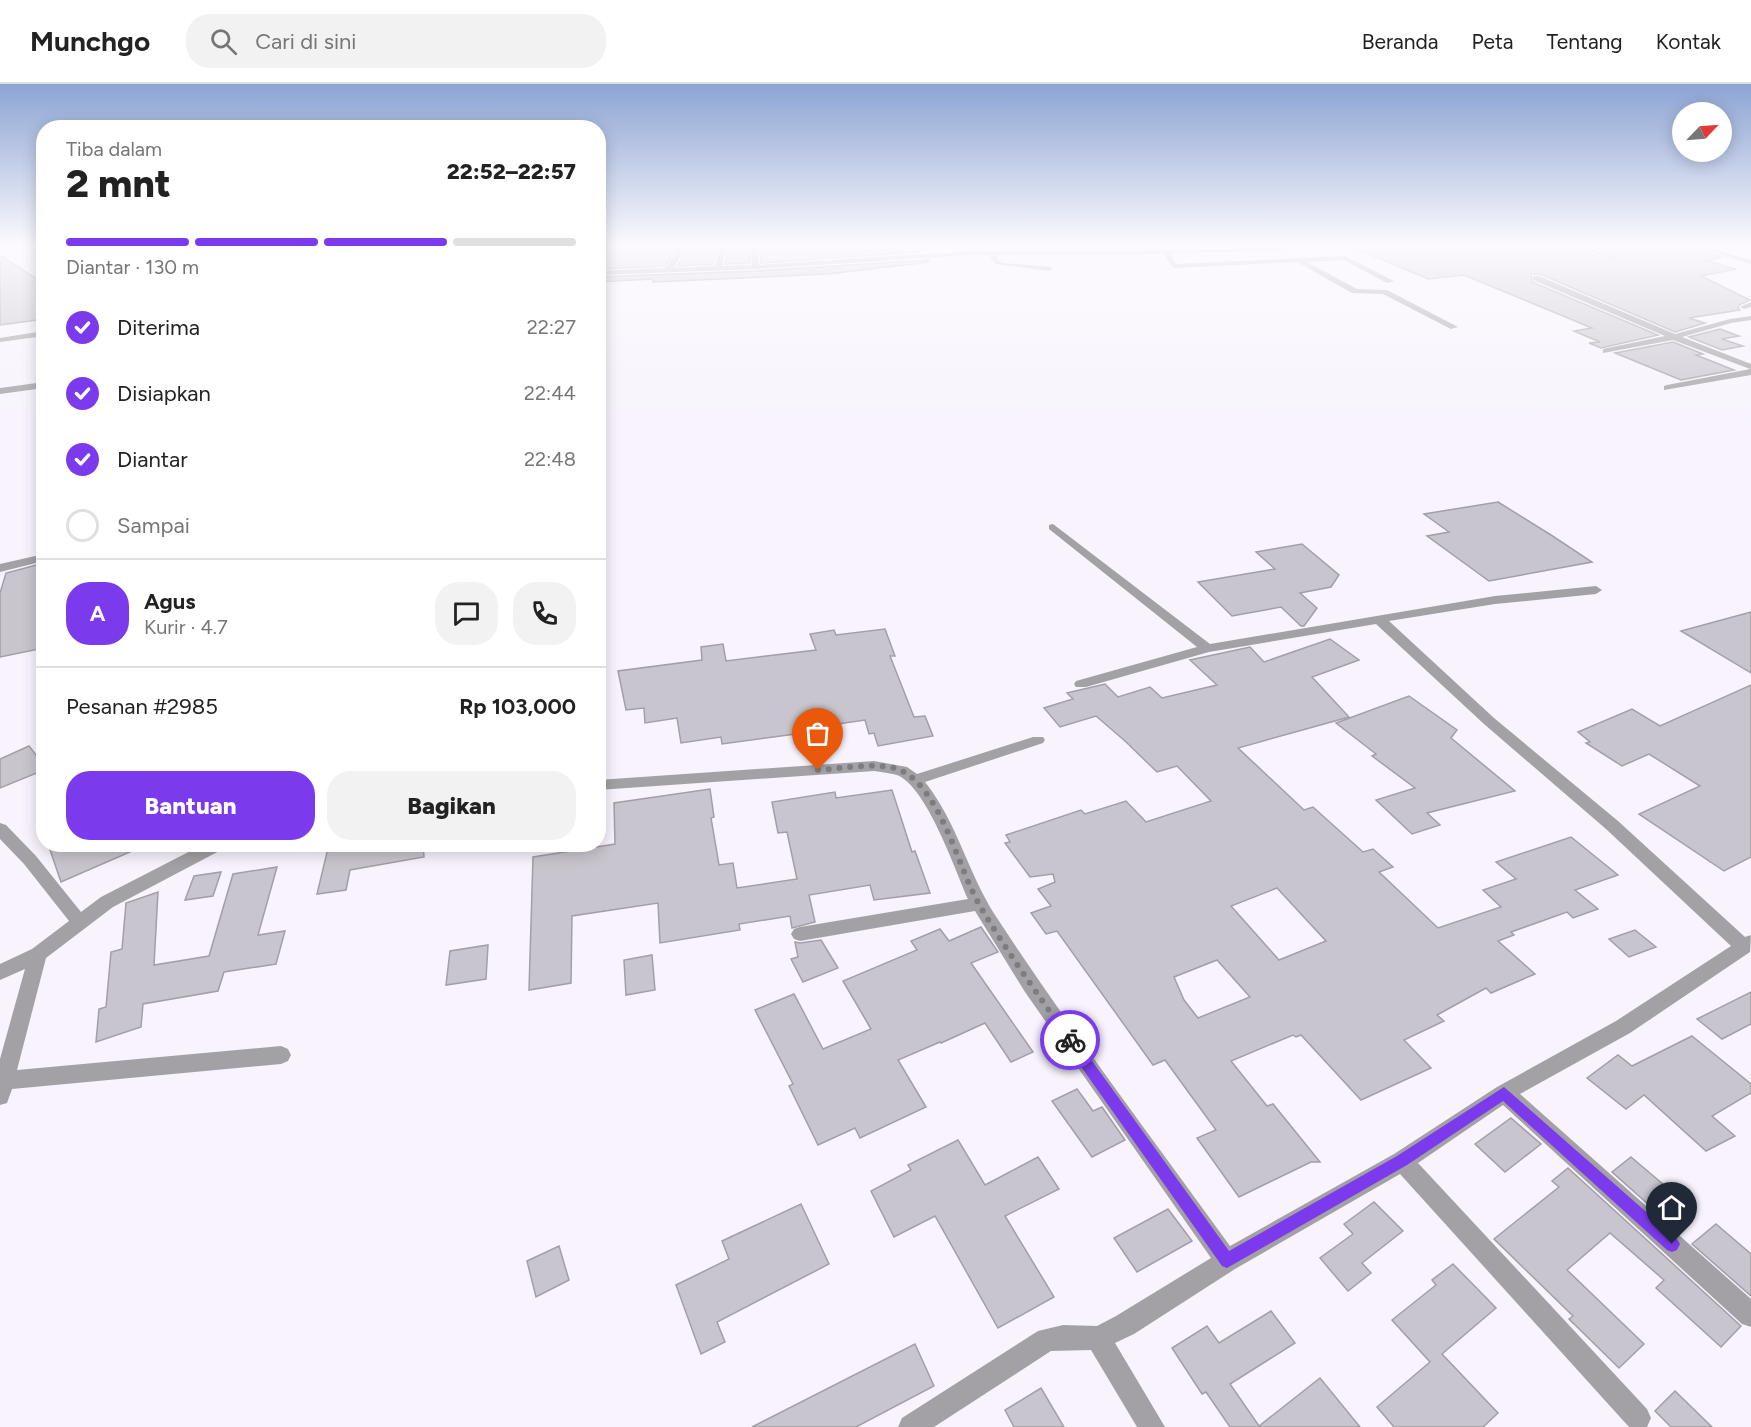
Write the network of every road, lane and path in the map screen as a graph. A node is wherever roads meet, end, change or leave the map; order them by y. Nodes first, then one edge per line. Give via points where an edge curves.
1 (1419, 310) edge
2 (1610, 310) edge
3 (1751, 318) edge
4 (1454, 327) dead end
5 (36, 334) edge
6 (1674, 337) junction
7 (0, 340) edge
8 (1606, 351) dead end
9 (1751, 366) edge
10 (1751, 372) edge
11 (36, 386) edge
12 (1667, 388) dead end
13 (0, 391) edge
14 (1053, 526) dead end
15 (36, 560) edge
16 (0, 568) edge
17 (1596, 590) dead end
18 (1379, 619) junction
19 (1208, 648) junction
20 (1082, 684) dead end
21 (1038, 740) dead end
22 (915, 780) junction
23 (606, 784) edge
24 (0, 829) edge
25 (204, 852) edge
26 (979, 904) junction
27 (80, 923) junction
28 (800, 934) dead end
29 (1748, 944) edge
30 (38, 954) junction
31 (0, 972) edge
32 (281, 1055) dead end
33 (1, 1086) edge
34 (1504, 1093) junction
35 (1402, 1161) junction
36 (1227, 1261) junction
37 (1751, 1315) edge
38 (1098, 1338) junction
39 (1638, 1419) dead end
40 (911, 1427) edge
41 (1152, 1427) edge

1 - 4 street
2 - 6 street
3 - 6 street
5 - 7 street
6 - 8 street
6 - 9 street
10 - 12 street
11 - 13 street
14 - 19 street
15 - 16 street
17 - 18 street via 1495,600
18 - 19 street
18 - 29 street via 1489,721
19 - 20 street
21 - 22 street
22 - 23 street via 902,771 874,766
22 - 26 street via 942,822
24 - 27 street
25 - 27 street via 107,902
26 - 28 street
26 - 36 street via 1032,987
27 - 30 street
29 - 34 street via 1623,1026
30 - 31 street
30 - 33 street
32 - 33 street
34 - 35 street
34 - 37 street
35 - 36 street
35 - 39 street
36 - 38 street
38 - 40 street via 1047,1340
38 - 41 street

